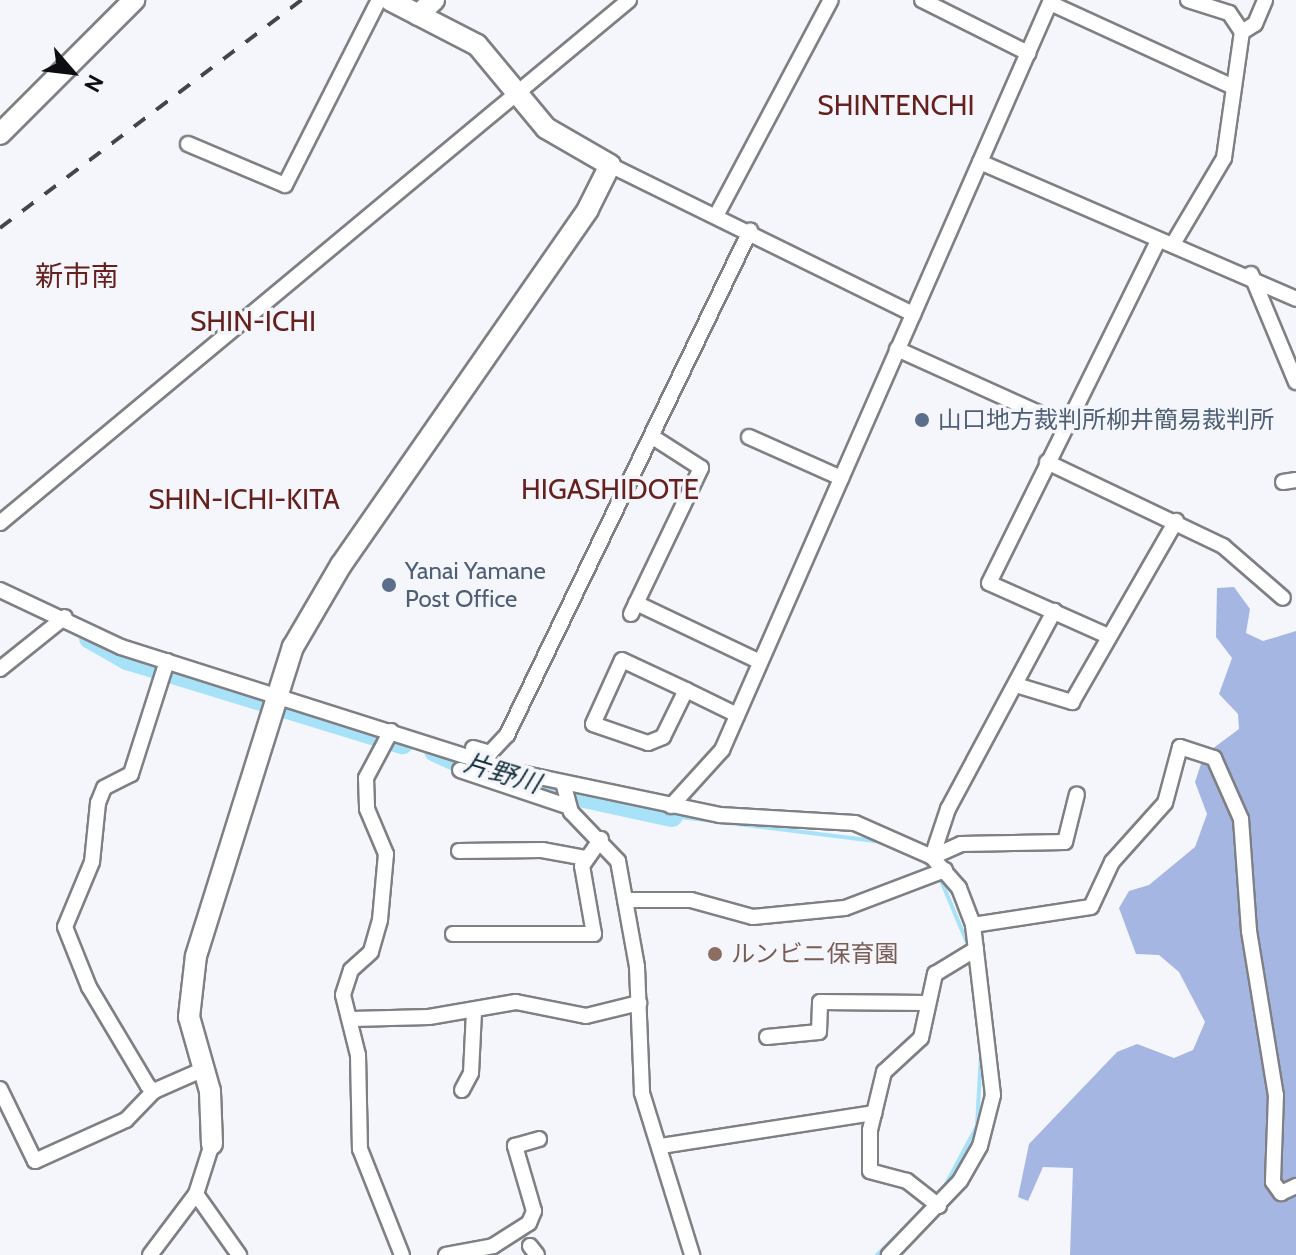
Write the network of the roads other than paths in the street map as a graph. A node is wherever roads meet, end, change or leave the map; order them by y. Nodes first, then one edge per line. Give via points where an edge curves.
1 (134, 0) edge
2 (379, 0) edge
3 (390, 0) edge
4 (434, 0) edge
5 (629, 0) edge
6 (831, 0) edge
7 (922, 0) edge
8 (1188, 0) edge
9 (1265, 0) edge
10 (1050, 1) edge
11 (418, 15) junction
12 (1242, 32) junction
13 (1028, 53) junction
14 (1231, 86) junction
15 (516, 93) junction
16 (0, 134) edge
17 (188, 144) dead end
18 (980, 162) junction
19 (610, 165) junction
20 (717, 214) junction
21 (750, 231) junction
22 (1166, 242) junction
23 (1251, 274) junction
24 (1296, 299) edge
25 (913, 314) junction
26 (897, 349) junction
27 (1296, 382) edge
28 (1065, 425) junction
29 (651, 436) junction
30 (749, 437) dead end
31 (1047, 462) junction
32 (841, 478) junction
33 (1176, 521) junction
34 (0, 523) edge
35 (0, 590) edge
36 (1283, 598) dead end
37 (1054, 611) junction
38 (62, 622) junction
39 (1108, 636) junction
40 (167, 661) junction
41 (760, 662) junction
42 (0, 669) edge
43 (1016, 685) junction
44 (686, 690) junction
45 (278, 695) junction
46 (737, 715) junction
47 (389, 738) junction
48 (447, 746) junction
49 (460, 770) dead end
50 (1077, 794) dead end
51 (565, 796) junction
52 (671, 806) junction
53 (601, 839) junction
54 (459, 851) dead end
55 (932, 857) junction
56 (586, 858) junction
57 (941, 873) junction
58 (625, 900) junction
59 (973, 925) junction
60 (453, 934) dead end
61 (976, 949) junction
62 (639, 1003) junction
63 (927, 1003) junction
64 (474, 1011) junction
65 (352, 1019) junction
66 (767, 1037) dead end
67 (204, 1069) junction
68 (0, 1089) edge
69 (462, 1090) dead end
70 (154, 1091) junction
71 (874, 1113) junction
72 (539, 1139) dead end
73 (212, 1144) joint
74 (661, 1146) junction
75 (1296, 1186) edge
76 (196, 1194) junction
77 (936, 1203) junction
78 (150, 1255) edge
79 (239, 1255) edge
80 (402, 1255) edge
81 (446, 1255) edge
82 (692, 1255) edge
83 (889, 1255) edge

1 - 16 street
2 - 17 street via 285,185
3 - 11 street
4 - 11 street
5 - 15 street
6 - 20 street
7 - 13 street
8 - 12 street via 1229,13
9 - 12 street via 1255,24
10 - 13 street
10 - 14 street
11 - 15 street via 477,45
12 - 14 street
13 - 18 street
14 - 22 street via 1218,175
15 - 19 street via 560,140
15 - 34 street
18 - 22 street
18 - 25 street
19 - 20 street
19 - 45 street via 588,209 318,601
20 - 21 street
21 - 25 street
21 - 29 street
22 - 23 street
22 - 28 street
23 - 24 street
23 - 27 street
25 - 26 street
26 - 28 street
26 - 32 street
28 - 31 street
29 - 41 street via 701,468 634,609
29 - 48 street via 499,749
30 - 32 street
31 - 33 street
31 - 37 street via 989,583
32 - 41 street
33 - 36 street via 1236,554
33 - 39 street
35 - 38 street
37 - 39 street
37 - 43 street
38 - 40 street
38 - 42 street
39 - 43 street via 1072,702
40 - 45 street
40 - 70 street via 131,774 104,788 98,803 92,862 65,927 89,987
41 - 46 street
43 - 55 street via 948,809
44 - 44 street via 622,660 593,724 648,743 663,737
44 - 46 street
45 - 47 street
45 - 67 street via 196,956 189,1017
46 - 52 street via 708,771
47 - 48 street
47 - 65 street via 366,778 367,809 385,844 380,920 371,952 345,980
48 - 51 street
49 - 51 street
50 - 55 street via 1065,842 961,844
51 - 52 street
51 - 53 street
52 - 55 street via 855,823
53 - 56 street
53 - 58 street via 618,861
54 - 56 street via 542,850
55 - 57 street
56 - 60 street via 594,934
57 - 58 street via 845,908 753,917 691,900
57 - 59 street
58 - 62 street
59 - 61 street
59 - 75 street via 1091,907 1112,862 1165,803 1180,747 1214,758 1241,819 1249,931 1276,1095 1273,1182 1281,1193
61 - 63 street via 935,974
61 - 77 street via 993,1095 980,1146
62 - 64 street via 586,1016 516,1002
62 - 74 street via 642,1093
63 - 66 street via 820,1002 819,1032
63 - 71 street via 921,1038 884,1072
64 - 65 street
64 - 69 street via 471,1073
65 - 80 street via 360,1149
67 - 70 street
67 - 73 street
68 - 70 street via 35,1161 126,1120
71 - 74 street
71 - 77 street via 870,1171 907,1181
72 - 81 street via 515,1146 534,1211 529,1223 493,1246
73 - 76 street
74 - 82 street
76 - 78 street
76 - 79 street
77 - 83 street

